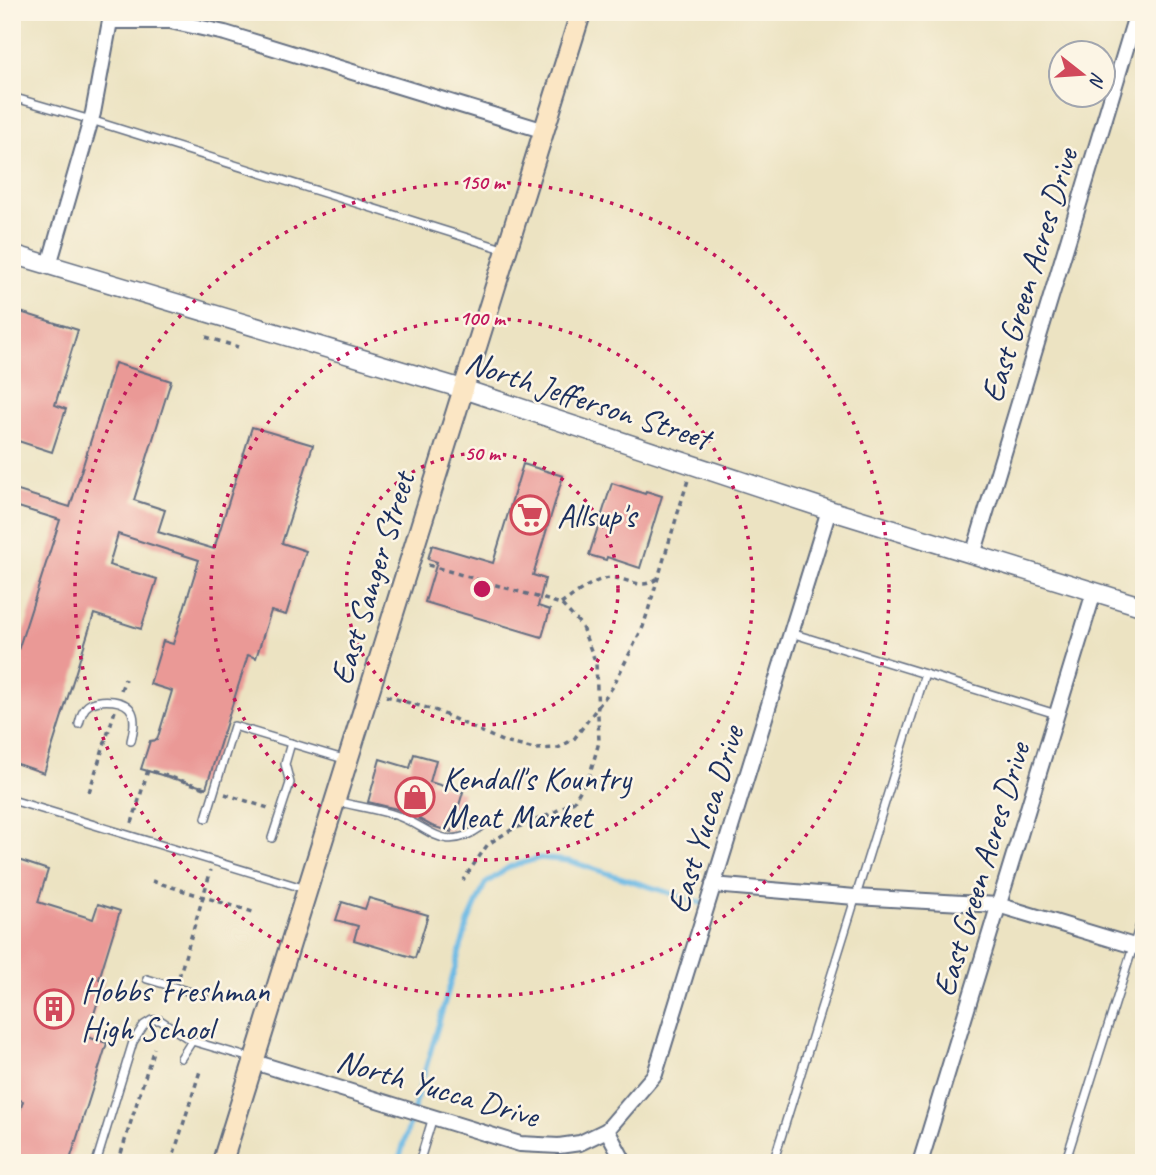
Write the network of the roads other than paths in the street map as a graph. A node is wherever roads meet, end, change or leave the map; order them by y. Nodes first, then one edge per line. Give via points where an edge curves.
1 (581, 12) edge
2 (1137, 12) edge
3 (110, 17) edge
4 (12, 97) edge
5 (91, 120) junction
6 (545, 131) junction
7 (507, 250) junction
8 (12, 254) edge
9 (49, 265) junction
10 (463, 389) junction
11 (828, 510) junction
12 (973, 555) junction
13 (1094, 592) junction
14 (1144, 607) edge
15 (791, 633) junction
16 (925, 674) junction
17 (1057, 715) junction
18 (79, 724) dead end
19 (131, 741) dead end
20 (291, 744) junction
21 (347, 760) junction
22 (12, 800) edge
23 (335, 801) junction
24 (206, 818) dead end
25 (481, 827) dead end
26 (272, 838) dead end
27 (713, 885) junction
28 (307, 890) junction
29 (855, 897) junction
30 (998, 905) junction
31 (1144, 912) edge
32 (1139, 947) edge
33 (147, 979) dead end
34 (204, 996) dead end
35 (192, 1041) junction
36 (181, 1058) dead end
37 (254, 1061) junction
38 (433, 1118) junction
39 (607, 1130) junction
40 (622, 1158) dead end
41 (96, 1163) edge
42 (222, 1163) edge
43 (419, 1163) edge
44 (773, 1163) edge
45 (920, 1163) edge
46 (1065, 1163) edge

1 - 6 main road, East Sanger Street
2 - 12 street, East Green Acres Drive
3 - 5 street
3 - 6 street via 170,21 225,33
4 - 5 lane
5 - 7 lane
5 - 9 street
6 - 7 main road, East Sanger Street
7 - 10 main road, East Sanger Street
8 - 9 street, North Jefferson Street
9 - 10 street, North Jefferson Street
10 - 11 street, North Jefferson Street
10 - 21 main road, East Sanger Street
11 - 12 street, North Jefferson Street
11 - 15 street, East Yucca Drive
12 - 13 street, North Jefferson Street
13 - 14 street, North Jefferson Street
13 - 17 street, East Green Acres Drive
15 - 16 lane
15 - 27 street, East Yucca Drive
16 - 17 lane
16 - 29 lane
17 - 30 street, East Green Acres Drive
18 - 19 lane via 89,705 108,700 127,705 133,713
20 - 21 lane
20 - 24 lane via 234,726 210,790
20 - 26 lane via 285,764 290,782
21 - 23 main road, East Sanger Street
22 - 28 lane
23 - 25 lane via 397,816 430,834 455,840
23 - 28 main road, East Sanger Street
27 - 29 street
27 - 39 street, East Yucca Drive via 656,1074
28 - 37 main road, East Sanger Street
29 - 30 street
29 - 44 lane
30 - 32 street
30 - 45 street, East Green Acres Drive
31 - 32 lane
32 - 46 lane
33 - 34 lane
35 - 36 lane
35 - 37 lane
35 - 41 lane via 160,1020 144,1024 133,1042
37 - 38 street, North Yucca Drive
37 - 42 main road, East Sanger Street
38 - 39 street, North Yucca Drive via 520,1144 580,1143
38 - 43 lane
39 - 40 street

